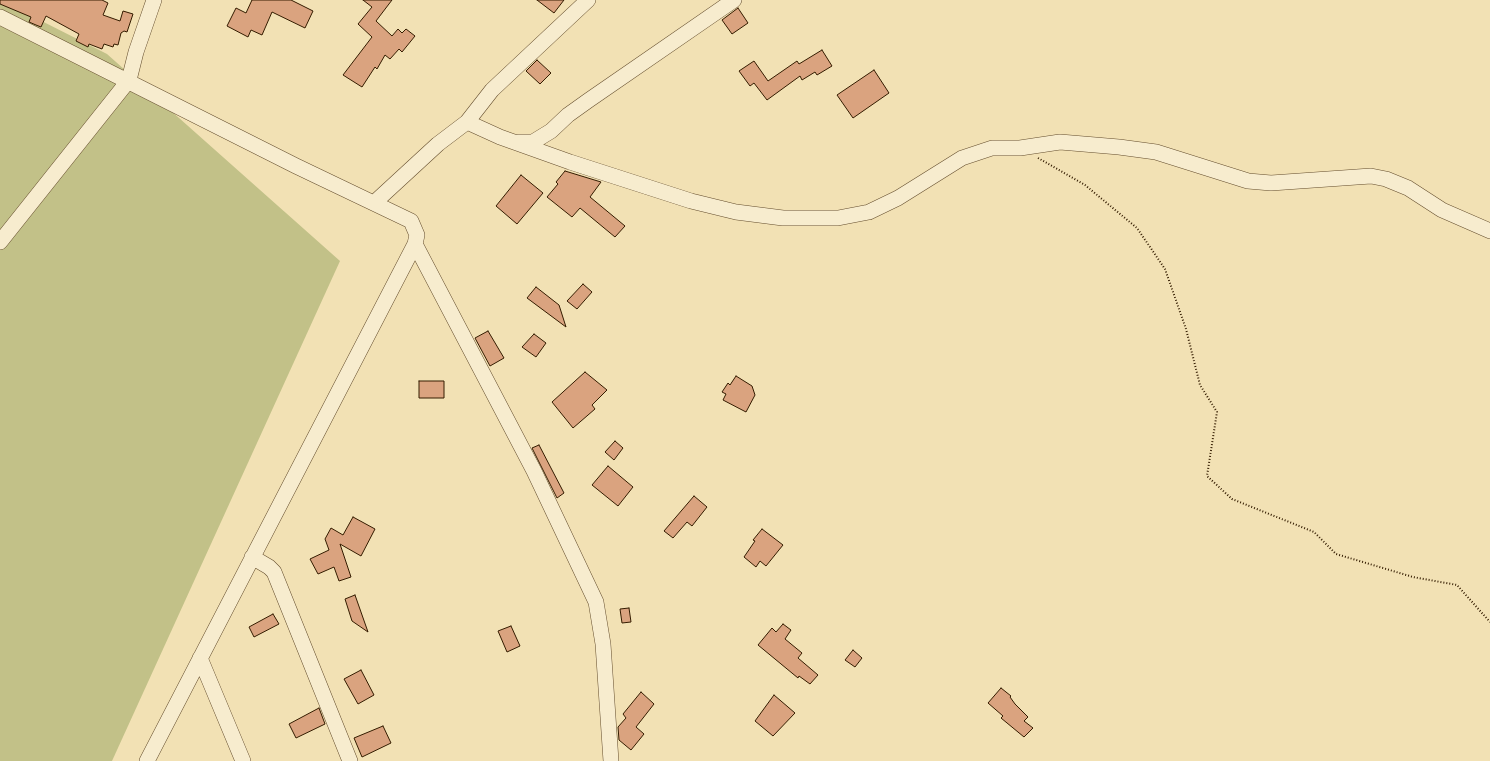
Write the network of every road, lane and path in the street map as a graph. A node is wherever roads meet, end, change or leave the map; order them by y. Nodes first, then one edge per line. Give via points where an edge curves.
1 (588, 0) edge
2 (734, 0) edge
3 (148, 2) edge
4 (0, 16) edge
5 (129, 80) junction
6 (467, 122) junction
7 (515, 142) junction
8 (1020, 148) junction
9 (374, 203) junction
10 (1490, 231) edge
11 (0, 242) edge
12 (415, 244) junction
13 (252, 557) junction
14 (1490, 622) edge
15 (200, 658) junction
16 (147, 761) edge
17 (243, 761) edge
18 (350, 761) edge
19 (611, 761) edge

1 - 6 street via 492,90
2 - 7 street via 573,111 551,131 532,142
3 - 5 street
4 - 5 street
5 - 9 street
5 - 11 street
6 - 7 street
6 - 9 street via 438,144
7 - 8 street via 691,201 736,212 783,218 838,218 869,212 898,198 962,158 992,148
8 - 10 street via 1060,142 1119,146 1156,152 1248,181 1272,183 1371,176 1386,178 1408,188 1442,210
8 - 14 path via 1085,185 1137,228 1165,269 1186,329 1200,385 1217,412 1207,476 1232,499 1314,532 1336,554 1413,577 1456,585
9 - 12 street via 411,221 417,235
12 - 13 street
12 - 19 street via 534,472 596,602 603,644
13 - 15 street
13 - 18 street via 274,572
15 - 16 street
15 - 17 street

